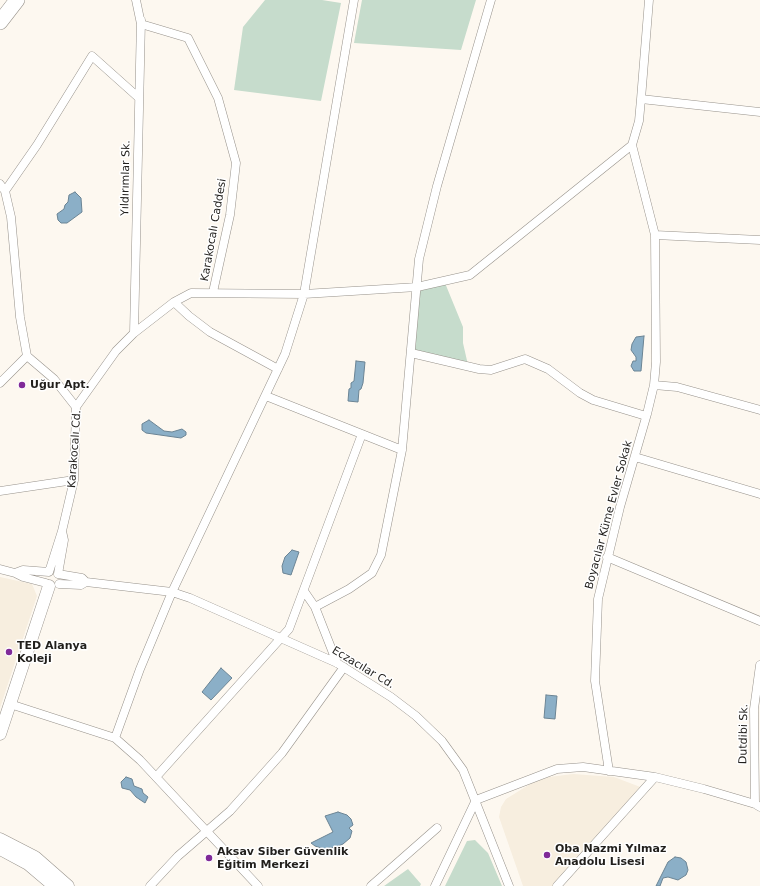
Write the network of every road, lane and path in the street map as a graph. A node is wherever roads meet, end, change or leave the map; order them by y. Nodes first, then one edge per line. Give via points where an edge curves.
1 (17, 0) edge
2 (136, 0) edge
3 (141, 0) edge
4 (354, 0) edge
5 (491, 0) edge
6 (649, 0) edge
7 (0, 22) edge
8 (141, 24) junction
9 (139, 98) junction
10 (641, 99) junction
11 (760, 112) edge
12 (632, 145) junction
13 (2, 188) edge
14 (655, 235) junction
15 (760, 240) edge
16 (417, 287) junction
17 (213, 292) junction
18 (304, 294) junction
19 (174, 302) junction
20 (134, 333) junction
21 (411, 353) junction
22 (27, 356) junction
23 (278, 369) junction
24 (0, 383) edge
25 (654, 384) junction
26 (266, 396) junction
27 (76, 407) junction
28 (760, 410) edge
29 (646, 416) junction
30 (362, 434) junction
31 (402, 450) junction
32 (635, 457) junction
33 (74, 480) junction
34 (0, 491) edge
35 (760, 494) edge
36 (62, 531) junction
37 (607, 557) junction
38 (0, 569) edge
39 (15, 572) junction
40 (49, 572) junction
41 (58, 574) junction
42 (86, 582) junction
43 (51, 584) junction
44 (304, 591) junction
45 (172, 592) junction
46 (315, 607) junction
47 (760, 621) edge
48 (282, 638) junction
49 (340, 665) junction
50 (760, 665) edge
51 (10, 704) junction
52 (0, 734) edge
53 (115, 738) junction
54 (609, 771) junction
55 (156, 777) junction
56 (656, 777) junction
57 (476, 800) junction
58 (757, 805) edge
59 (437, 828) dead end
60 (205, 831) junction
61 (0, 839) edge
62 (0, 849) edge
63 (54, 886) edge
64 (68, 886) edge
65 (150, 886) edge
66 (258, 886) edge
67 (371, 886) edge
68 (434, 886) edge
69 (509, 886) edge
70 (557, 886) edge

1 - 7 highway
2 - 8 street
3 - 8 street
4 - 18 street
5 - 16 street via 437,186 419,259
6 - 10 street
8 - 9 street, Yıldırımlar Sk.
8 - 17 street, Karakocalı Caddesi via 188,38 218,98 236,163 230,215
9 - 13 street via 92,56 36,145
9 - 20 street, Yıldırımlar Sk.
10 - 11 street
10 - 12 street via 639,121
12 - 14 street, Boyacılar Küme Evler Sokak
12 - 16 street, Karakocalı Cd. via 470,275
13 - 22 street via 11,217 20,317
14 - 15 street
14 - 25 street, Boyacılar Küme Evler Sokak
16 - 18 street, Karakocalı Cd.
16 - 21 street
17 - 18 street, Karakocalı Cd.
17 - 19 street, Karakocalı Cd. via 191,293
18 - 23 street
19 - 20 street, Karakocalı Cd.
19 - 23 street via 210,332
20 - 27 street, Karakocalı Cd. via 116,351
21 - 29 street via 491,370 525,359 548,369 593,400
21 - 31 street
22 - 24 street
22 - 27 street via 54,379
23 - 26 street
25 - 28 street via 677,387
25 - 29 street, Boyacılar Küme Evler Sokak
26 - 30 street
26 - 45 street
27 - 33 street, Karakocalı Cd.
29 - 32 street, Boyacılar Küme Evler Sokak
30 - 31 street
30 - 44 street
31 - 46 street via 381,555 372,573 350,589
32 - 35 street
32 - 37 street, Boyacılar Küme Evler Sokak
33 - 34 street
33 - 36 street, Karakocalı Cd.
36 - 40 street
36 - 41 street via 64,540
37 - 47 street
37 - 54 street, Boyacılar Küme Evler Sokak via 598,599 595,681
38 - 39 street
39 - 40 street
39 - 43 street via 23,577
40 - 41 street via 54,571
40 - 43 street via 45,578
41 - 42 street via 82,578
41 - 43 street via 60,580
42 - 43 street via 81,585
42 - 45 street, Eczacılar Cd.
43 - 51 street
44 - 46 street
44 - 48 street via 289,629
45 - 48 street, Eczacılar Cd.
45 - 53 street
46 - 49 street
48 - 49 street, Eczacılar Cd.
48 - 55 street
49 - 57 street, Eczacılar Cd. via 391,697 442,741 463,770
49 - 60 street via 282,753 230,811
50 - 58 street, Dutdibi Sk. via 754,709
51 - 52 street
51 - 53 street
53 - 55 street
54 - 56 street
54 - 57 street via 583,767 558,769
55 - 60 street
56 - 58 street
56 - 70 street
57 - 68 street
57 - 69 street, Eczacılar Cd.
59 - 67 street
60 - 65 street
60 - 66 street
61 - 64 street via 35,857
62 - 63 street via 28,864

